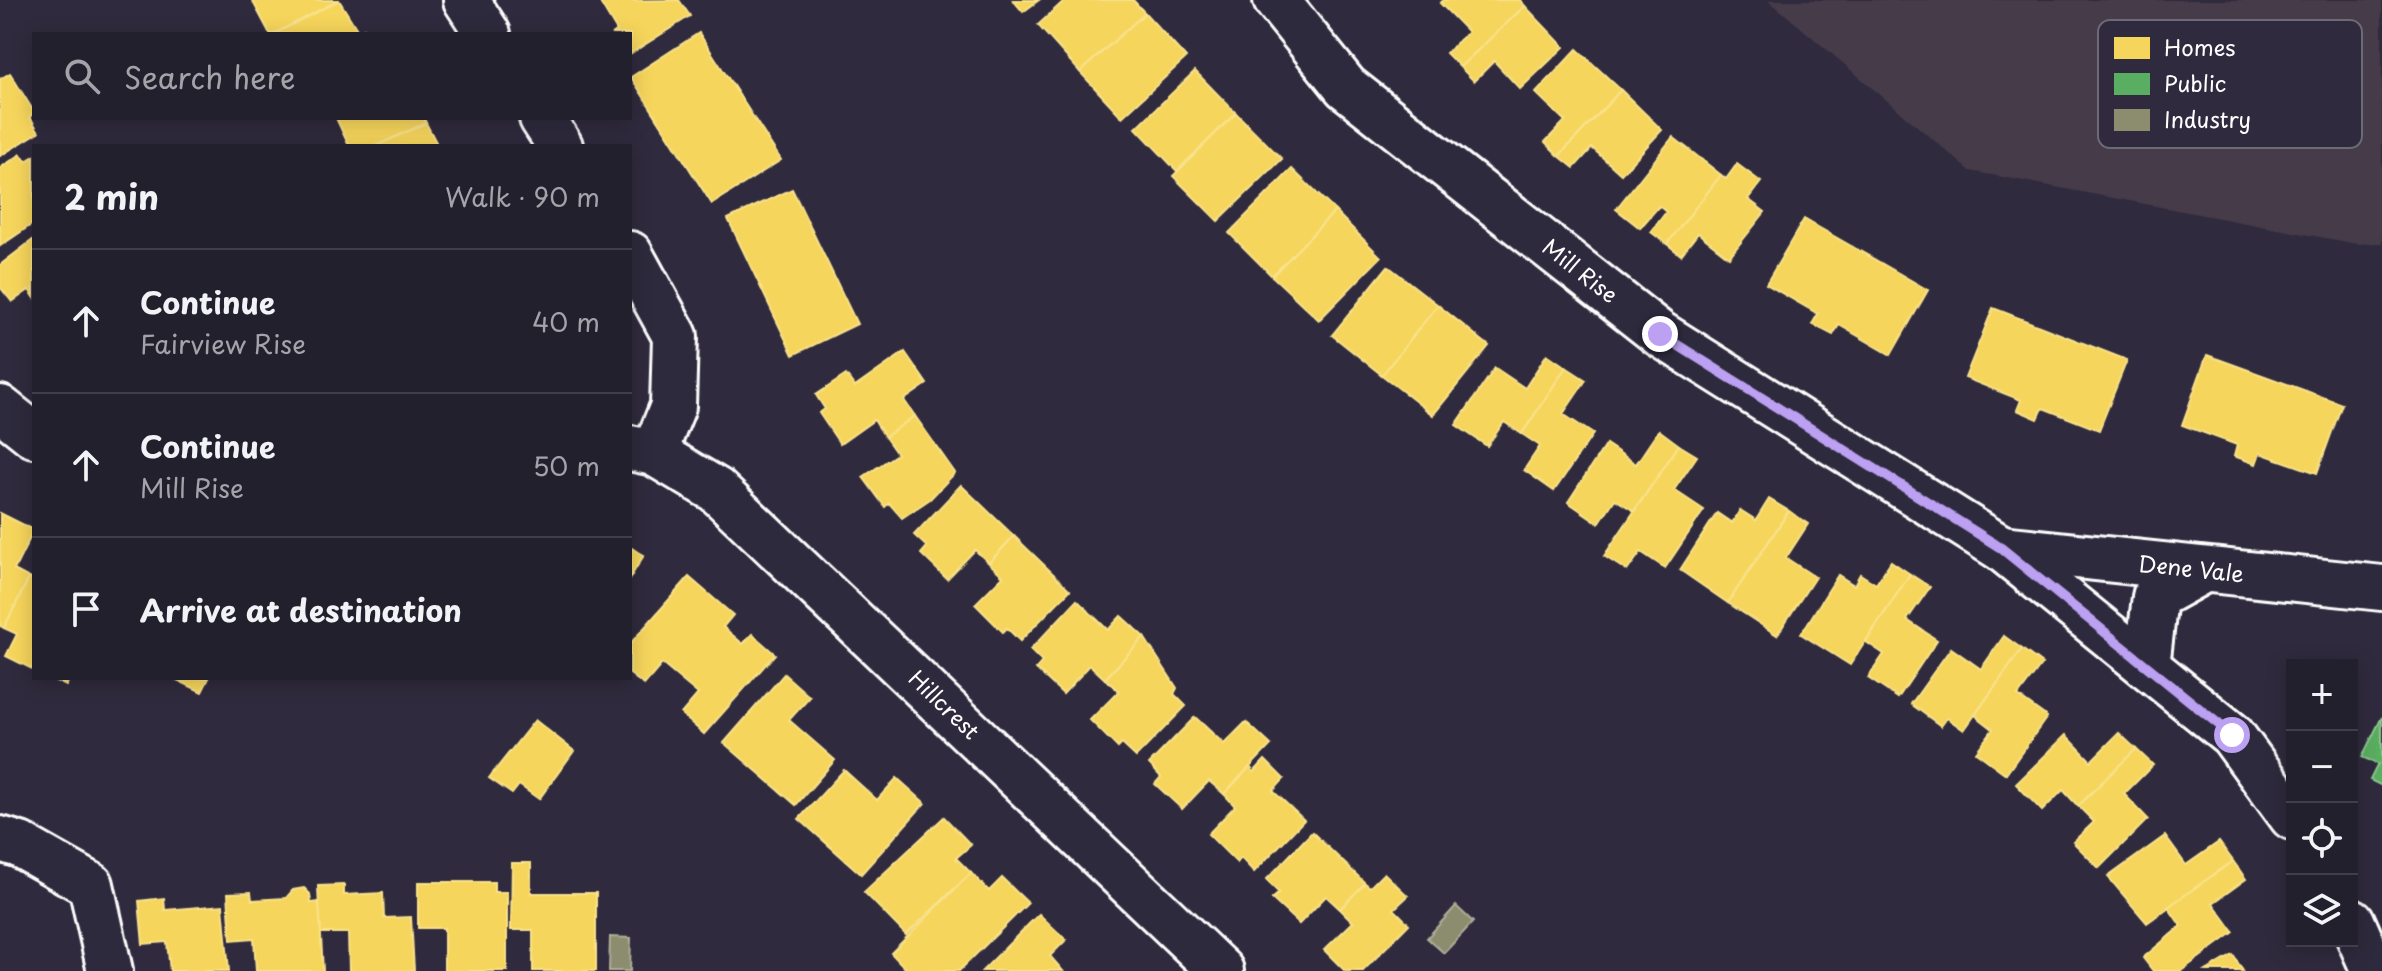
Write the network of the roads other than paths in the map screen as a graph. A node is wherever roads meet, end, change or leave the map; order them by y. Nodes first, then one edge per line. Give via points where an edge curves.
1 (466, 0) edge
2 (1276, 0) edge
3 (487, 32) edge
4 (543, 120) edge
5 (559, 144) edge
6 (632, 258) edge
7 (0, 408) edge
8 (32, 433) edge
9 (642, 451) edge
10 (2001, 548) junction
11 (2202, 571) junction
12 (2382, 588) edge
13 (2147, 666) junction
14 (2286, 809) edge
15 (0, 839) edge
16 (2358, 935) edge
17 (110, 971) edge
18 (1221, 971) edge
19 (2374, 971) edge

1 - 3 street
2 - 10 street, Mill Rise via 1346,87 1660,334
4 - 5 street
6 - 9 street via 675,336 673,406
7 - 8 street
9 - 18 street, Hillcrest via 716,490
10 - 11 street, Dene Vale
10 - 13 street, Mill Rise
11 - 12 street, Dene Vale
11 - 13 street via 2155,597
13 - 14 street, Mill Rise via 2232,735
15 - 17 street via 91,885
16 - 19 street

